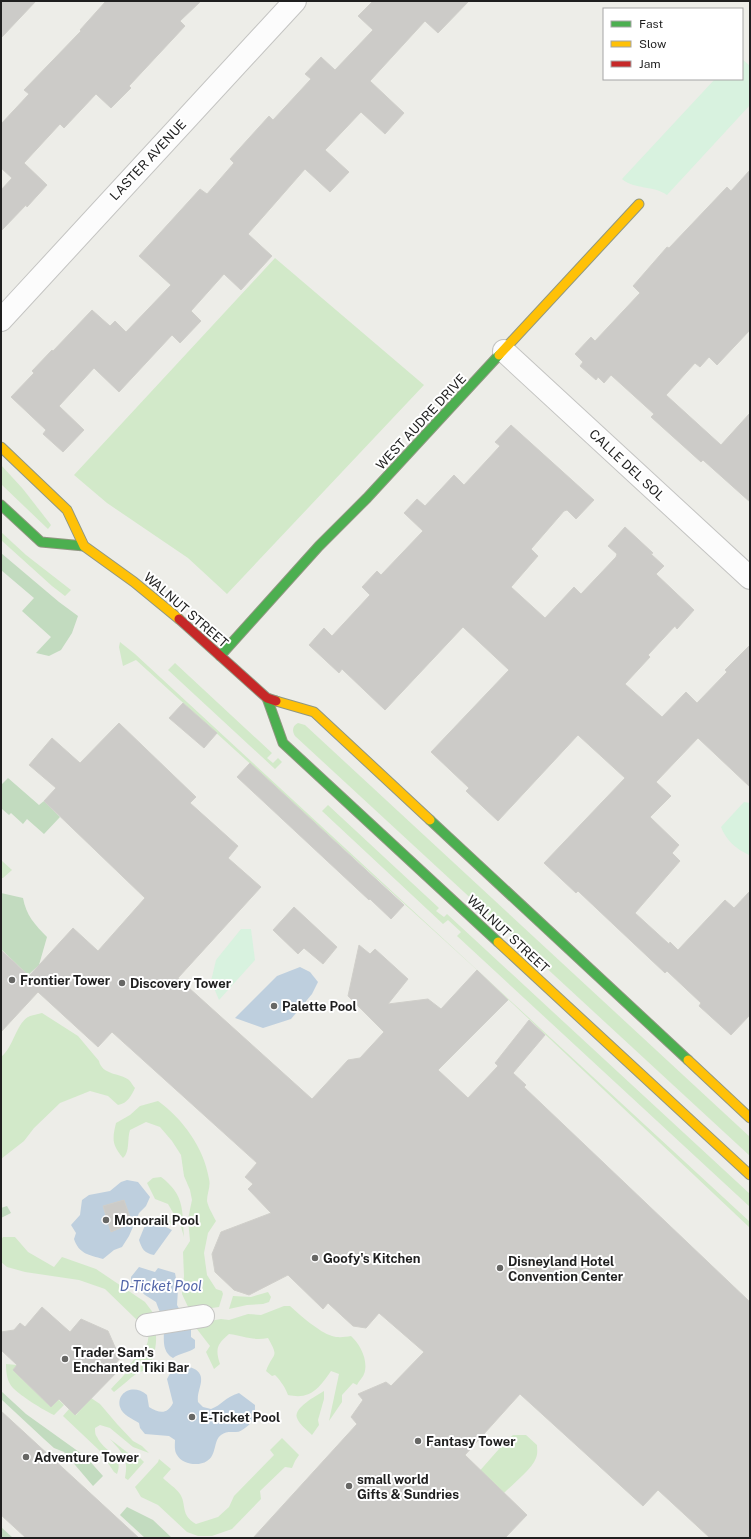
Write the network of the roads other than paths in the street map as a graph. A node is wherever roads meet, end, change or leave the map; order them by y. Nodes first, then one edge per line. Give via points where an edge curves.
1 (295, 1) edge
2 (639, 204) dead end
3 (1, 320) edge
4 (504, 351) junction
5 (1, 447) edge
6 (1, 505) edge
7 (84, 546) junction
8 (750, 578) edge
9 (220, 656) junction
10 (267, 698) junction
11 (750, 1118) edge
12 (750, 1175) edge
13 (203, 1316) dead end
14 (147, 1325) dead end

1 - 3 street, LASTER AVENUE
2 - 4 street, WEST AUDRE DRIVE
4 - 8 street, CALLE DEL SOL
4 - 9 street, WEST AUDRE DRIVE via 319,546
5 - 7 street, WALNUT STREET via 67,510
6 - 7 street via 41,542
7 - 9 street, WALNUT STREET via 165,606
9 - 10 street, WALNUT STREET
10 - 11 street, WALNUT STREET via 314,712
10 - 12 street, WALNUT STREET via 283,743
13 - 14 street

